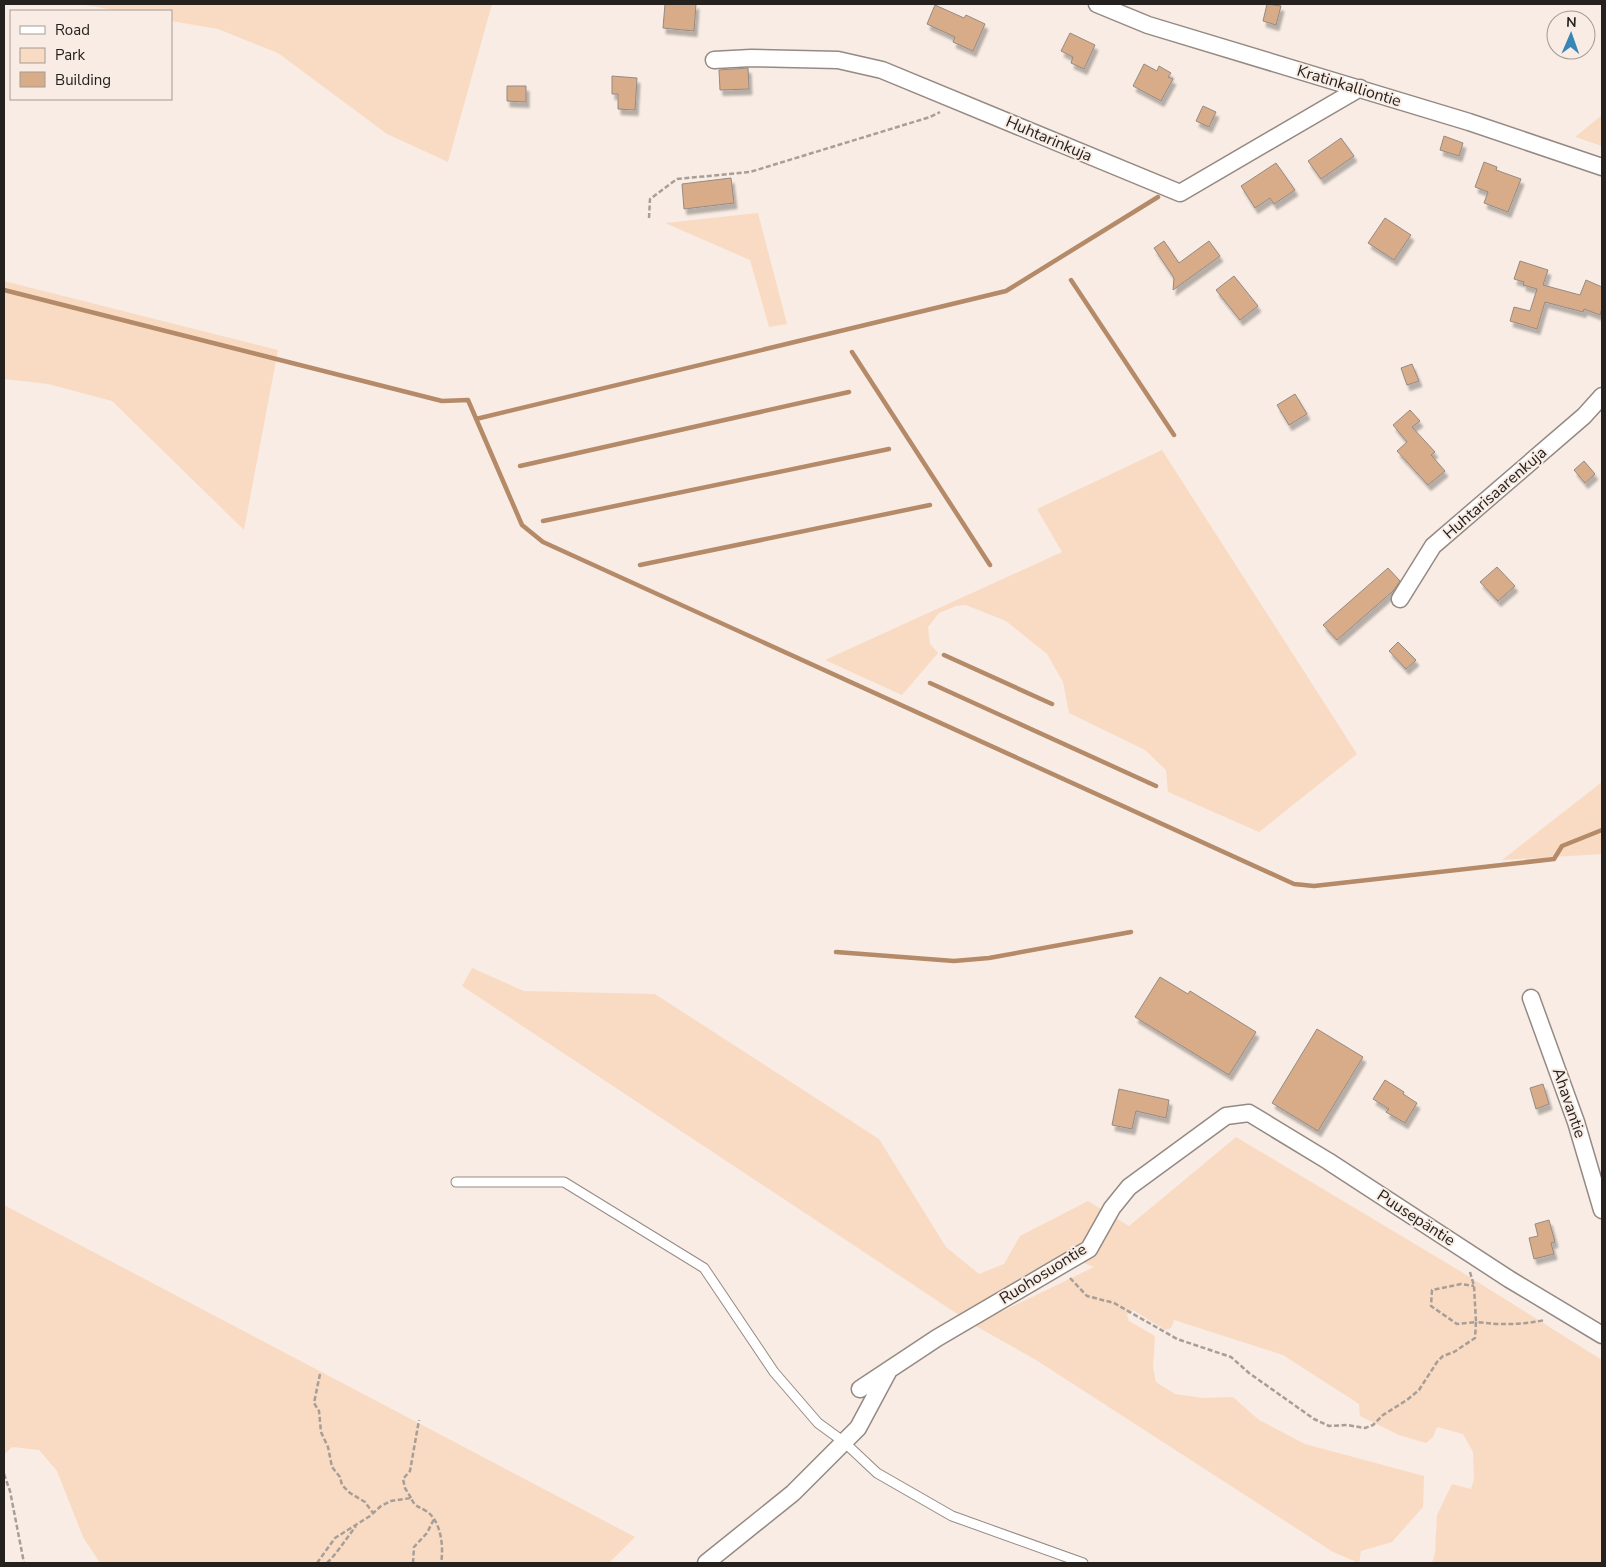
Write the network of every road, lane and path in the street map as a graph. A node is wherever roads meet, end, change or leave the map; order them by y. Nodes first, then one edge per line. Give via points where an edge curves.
1 (1097, 4) edge
2 (714, 60) dead end
3 (1360, 88) junction
4 (964, 104) junction
5 (1602, 167) edge
6 (649, 218) dead end
7 (1602, 396) edge
8 (1400, 599) dead end
9 (1531, 998) dead end
10 (1226, 1116) joint
11 (456, 1182) dead end
12 (1602, 1210) edge
13 (1463, 1249) junction
14 (1058, 1267) junction
15 (1474, 1286) junction
16 (1565, 1312) junction
17 (1476, 1322) junction
18 (1602, 1335) edge
19 (888, 1370) junction
20 (320, 1374) dead end
21 (860, 1389) dead end
22 (419, 1420) dead end
23 (844, 1442) junction
24 (4, 1474) edge
25 (411, 1498) junction
26 (372, 1513) junction
27 (434, 1519) junction
28 (357, 1525) junction
29 (24, 1563) edge
30 (317, 1563) edge
31 (327, 1563) edge
32 (413, 1563) edge
33 (441, 1563) edge
34 (706, 1563) edge
35 (1083, 1563) edge

1 - 3 street, Kratinkalliontie via 1148,25
2 - 4 street, Huhtarinkuja via 838,60 882,70
3 - 4 street, Huhtarinkuja via 1180,193
3 - 5 street, Kratinkalliontie
4 - 6 path via 750,172 677,178 650,199
7 - 8 street, Huhtarisaarenkuja via 1584,416 1433,546
9 - 12 street, Ahavantie via 1576,1122
10 - 13 street, Puusepäntie via 1249,1113
10 - 14 street, Ruohosuontie via 1128,1187 1089,1249
11 - 23 lane via 564,1182 704,1268 774,1372 818,1424
13 - 15 path
13 - 16 street, Puusepäntie
14 - 17 path via 1087,1296 1114,1303 1177,1339 1231,1356 1248,1374 1329,1426 1364,1428 1374,1425 1419,1390 1437,1362 1475,1338
14 - 19 street, Ruohosuontie
15 - 17 path
15 - 17 path via 1461,1284 1432,1290 1431,1306 1457,1324
16 - 17 path via 1523,1324
16 - 18 street, Puusepäntie
19 - 21 street, Ruohosuontie
19 - 23 street via 858,1428
20 - 26 path via 314,1403 319,1411 321,1432 332,1467 343,1488 365,1502
22 - 25 path via 410,1471 404,1479
23 - 34 street via 794,1493
23 - 35 lane via 877,1473 952,1516
24 - 29 path
25 - 26 path via 391,1501
25 - 27 path
26 - 28 path
27 - 32 path via 414,1547
27 - 33 path via 442,1546
28 - 30 path via 335,1538
28 - 31 path via 335,1557

